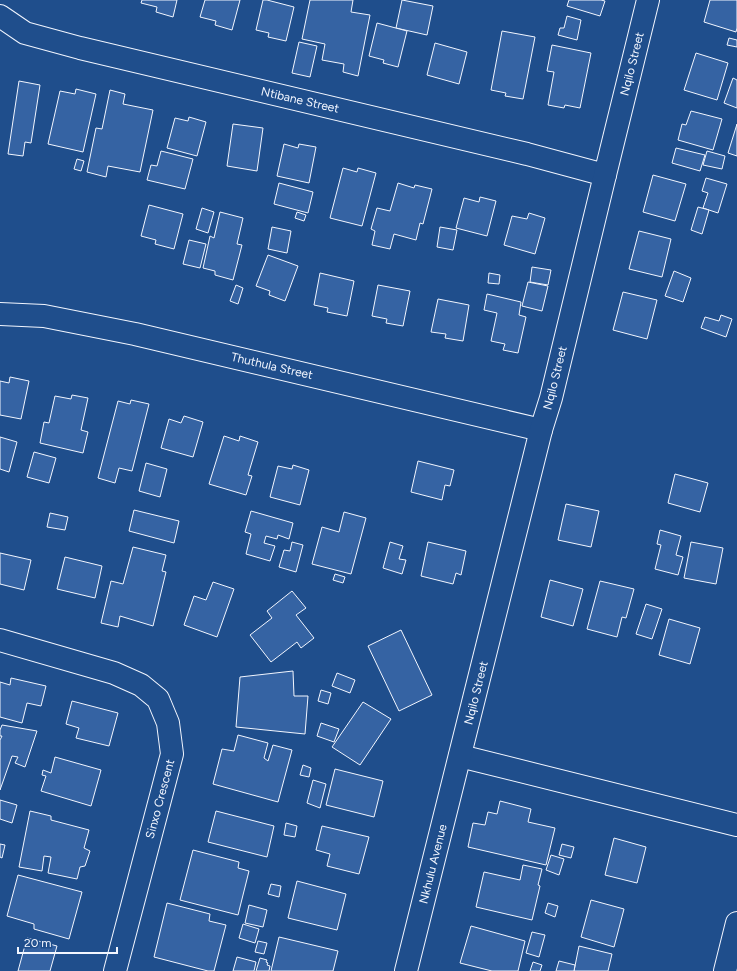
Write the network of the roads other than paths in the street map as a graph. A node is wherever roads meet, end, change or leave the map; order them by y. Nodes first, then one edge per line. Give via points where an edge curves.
1 (648, 0) edge
2 (0, 16) edge
3 (605, 175) junction
4 (0, 314) edge
5 (541, 430) junction
6 (0, 640) edge
7 (460, 756) junction
8 (737, 825) edge
9 (737, 923) edge
10 (115, 971) edge
11 (406, 971) edge
12 (725, 971) edge

1 - 3 street, Nqilo Street
2 - 3 street, Ntibane Street via 25,33 80,48 527,154
3 - 5 street, Nqilo Street
4 - 5 street, Thuthula Street via 44,316 135,334
5 - 7 street, Nqilo Street
6 - 10 street, Sinxo Crescent via 114,673 141,685 158,699 168,723 172,754
7 - 8 street
7 - 11 street, Nkhulu Avenue
9 - 12 street

